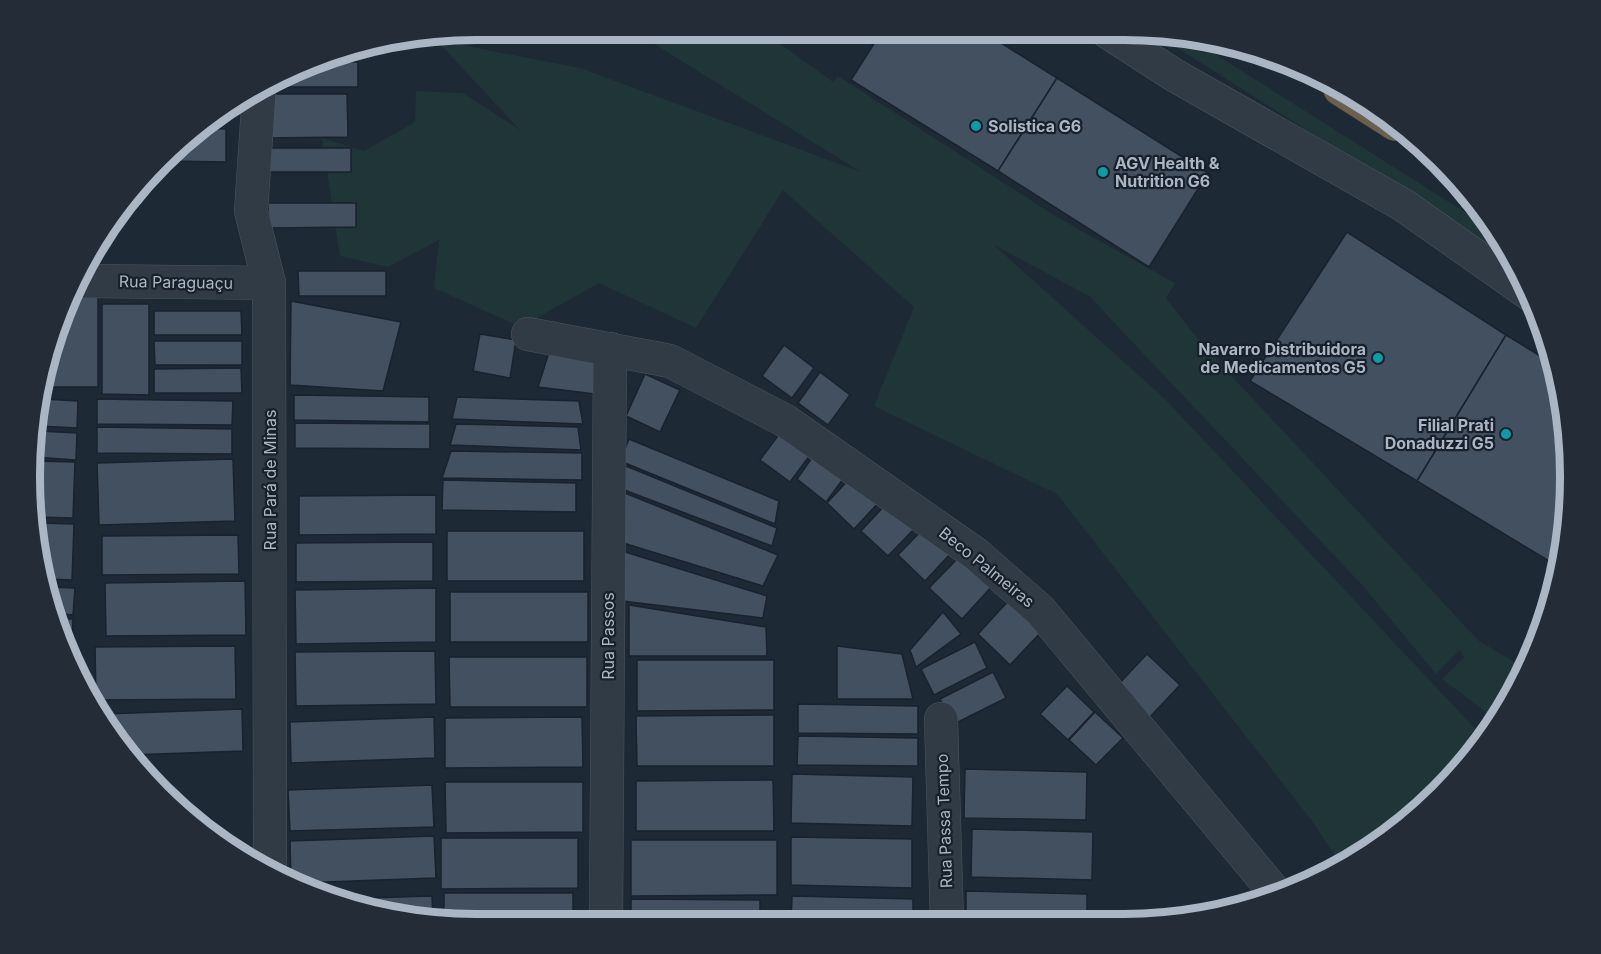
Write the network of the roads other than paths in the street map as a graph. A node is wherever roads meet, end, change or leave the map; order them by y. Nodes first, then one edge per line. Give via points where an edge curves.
1 (1120, 40) edge
2 (259, 99) edge
3 (88, 281) edge
4 (270, 283) junction
5 (1515, 284) edge
6 (528, 334) dead end
7 (610, 349) junction
8 (941, 719) dead end
9 (270, 861) edge
10 (1271, 887) edge
11 (606, 914) edge
12 (946, 914) edge

1 - 5 street via 1174,75 1403,205
2 - 4 street, Rua Pará de Minas via 251,211
3 - 4 street, Rua Paraguaçu
4 - 9 street, Rua Pará de Minas
6 - 7 street, Beco Palmeiras
7 - 10 street, Beco Palmeiras via 670,361 784,420 976,554 1040,610
7 - 11 street, Rua Passos
8 - 12 street, Rua Passa Tempo

